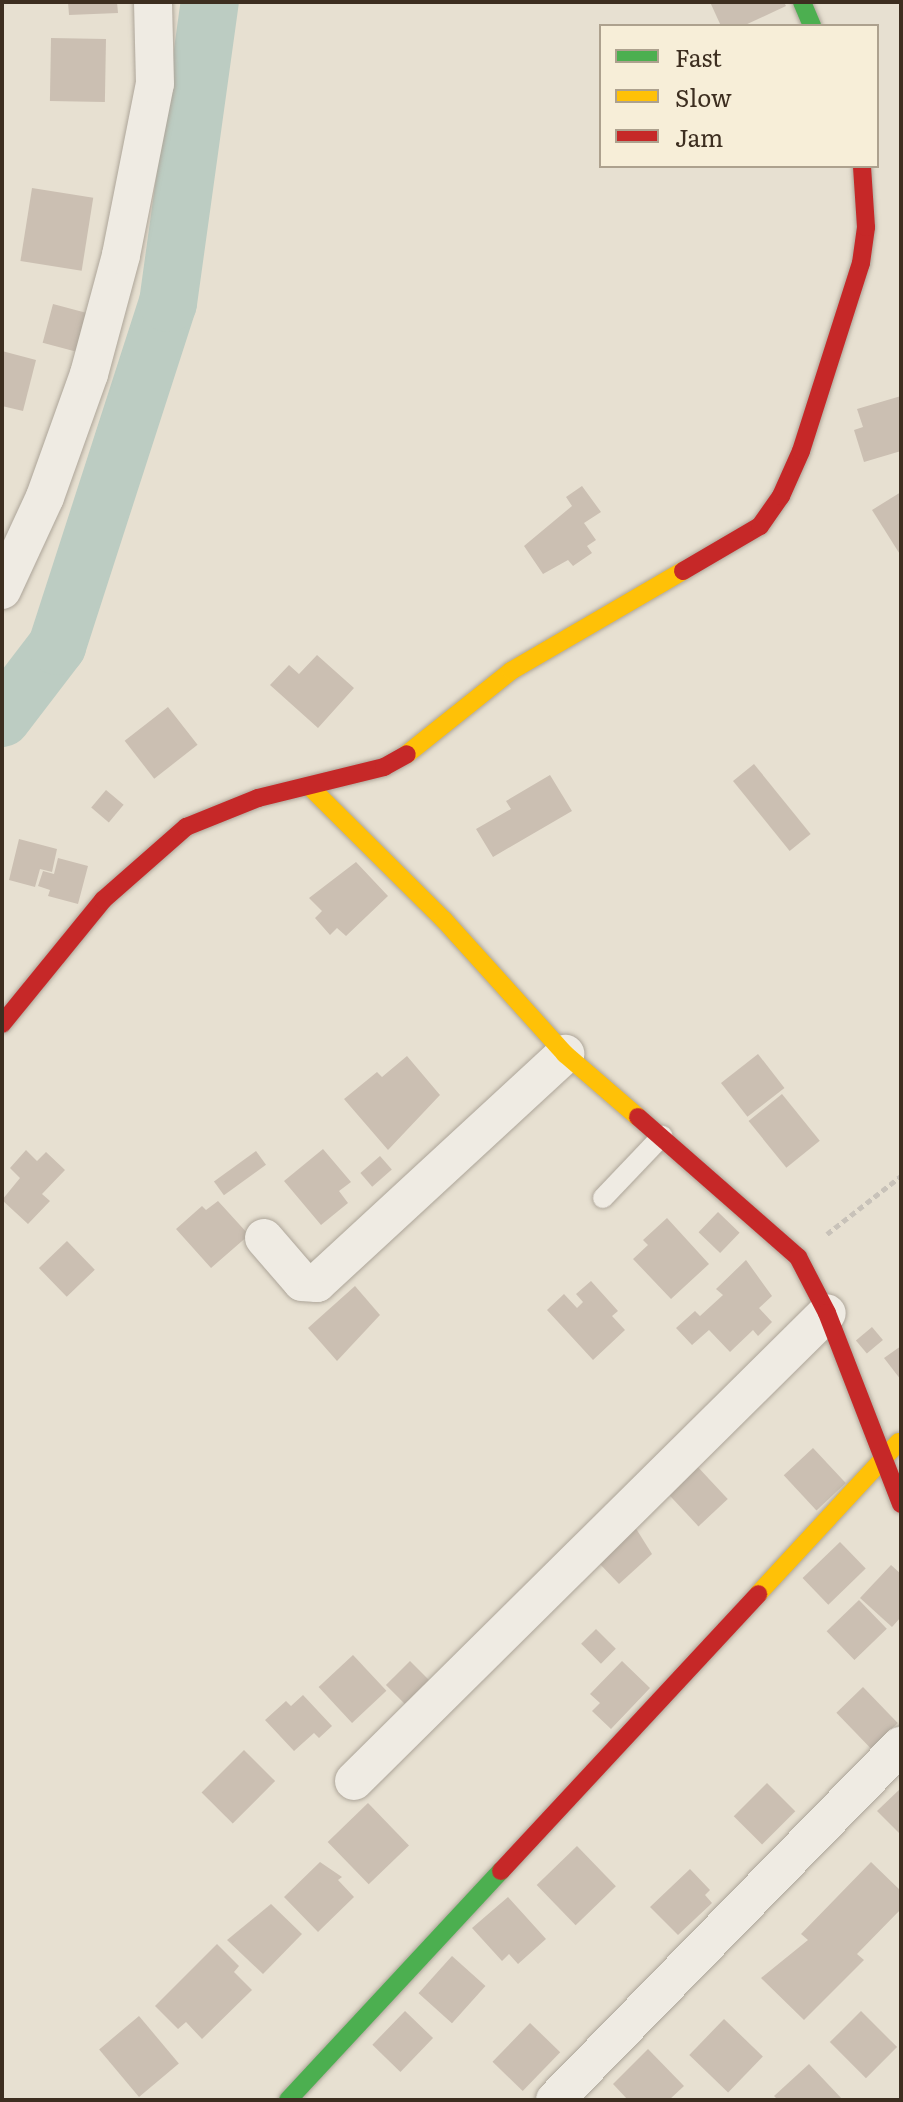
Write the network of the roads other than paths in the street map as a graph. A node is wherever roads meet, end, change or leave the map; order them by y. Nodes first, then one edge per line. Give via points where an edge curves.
1 (153, 2) edge
2 (802, 2) edge
3 (811, 24) edge
4 (862, 168) edge
5 (2, 590) edge
6 (312, 789) junction
7 (2, 1024) edge
8 (565, 1054) junction
9 (662, 1136) junction
10 (603, 1198) dead end
11 (264, 1238) dead end
12 (827, 1313) junction
13 (901, 1440) edge
14 (885, 1459) junction
15 (901, 1504) edge
16 (901, 1746) edge
17 (354, 1781) dead end
18 (288, 2100) edge
19 (555, 2100) edge

1 - 5 street via 155,84 121,255 89,374 50,483
2 - 3 street
4 - 6 street via 866,227 861,263 801,451 770,515 735,543 511,671 426,743 384,767
6 - 7 street via 213,812 155,849 103,900
6 - 8 street via 444,920
8 - 9 street
8 - 11 street via 317,1283 302,1282
9 - 10 lane
9 - 12 street via 798,1257
12 - 14 street
12 - 17 street
13 - 14 street
14 - 15 street
14 - 18 street
16 - 19 street

